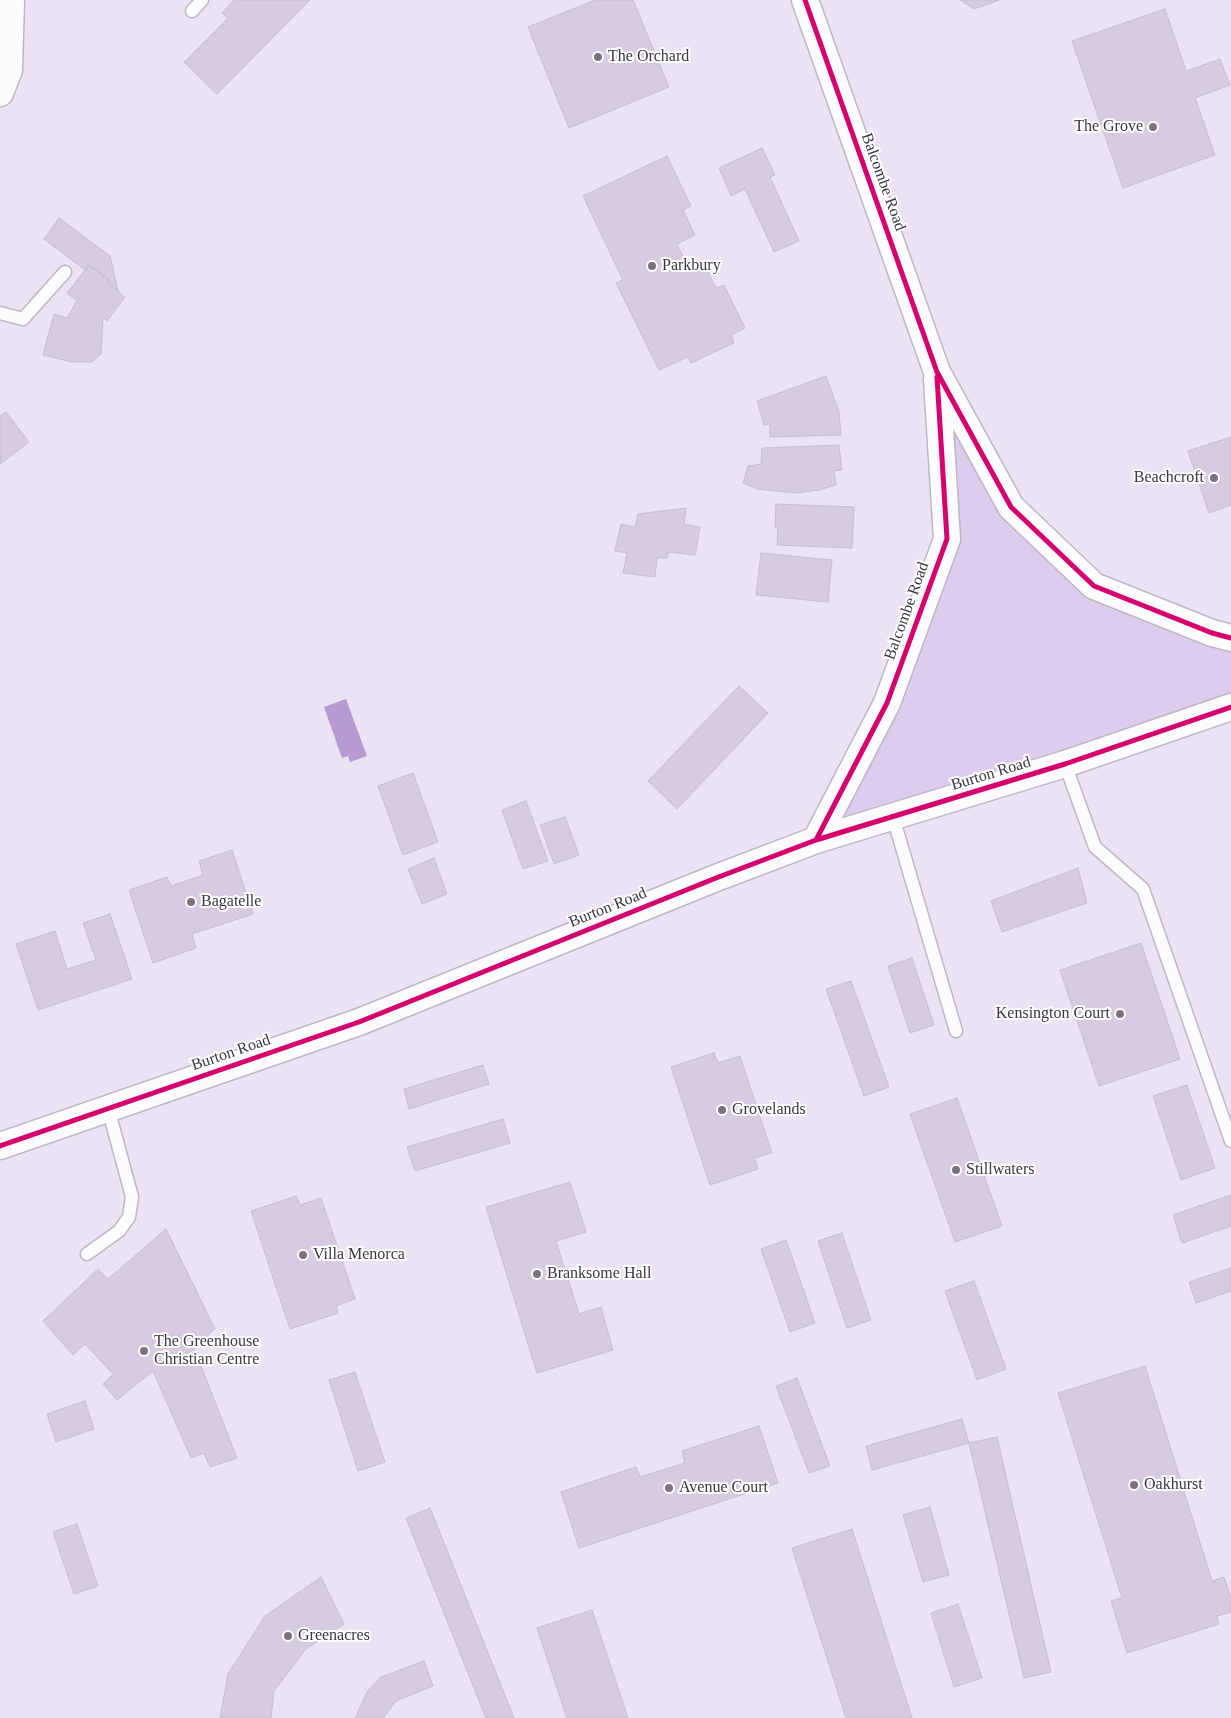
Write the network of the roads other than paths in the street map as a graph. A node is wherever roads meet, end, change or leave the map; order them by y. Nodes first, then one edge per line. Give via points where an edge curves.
1 (11, 0) edge
2 (202, 0) edge
3 (805, 0) edge
4 (192, 11) dead end
5 (0, 93) edge
6 (65, 272) dead end
7 (0, 313) edge
8 (937, 372) junction
9 (1231, 638) edge
10 (1231, 706) edge
11 (1065, 764) junction
12 (893, 816) junction
13 (816, 840) junction
14 (956, 1031) dead end
15 (108, 1108) junction
16 (1231, 1140) edge
17 (0, 1146) edge
18 (87, 1254) dead end

1 - 5 street via 9,70
2 - 4 lane
3 - 8 street, Balcombe Road
6 - 7 lane via 22,319
8 - 9 street, Balcombe Road via 1011,507 1094,586
8 - 13 street, Balcombe Road via 947,538 887,703
10 - 11 street, Burton Road
11 - 12 street, Burton Road
11 - 16 lane via 1095,847 1143,889
12 - 13 street, Burton Road
12 - 14 lane
13 - 15 street, Burton Road via 359,1022
15 - 17 street, Burton Road
15 - 18 lane via 132,1197 129,1217 119,1231

